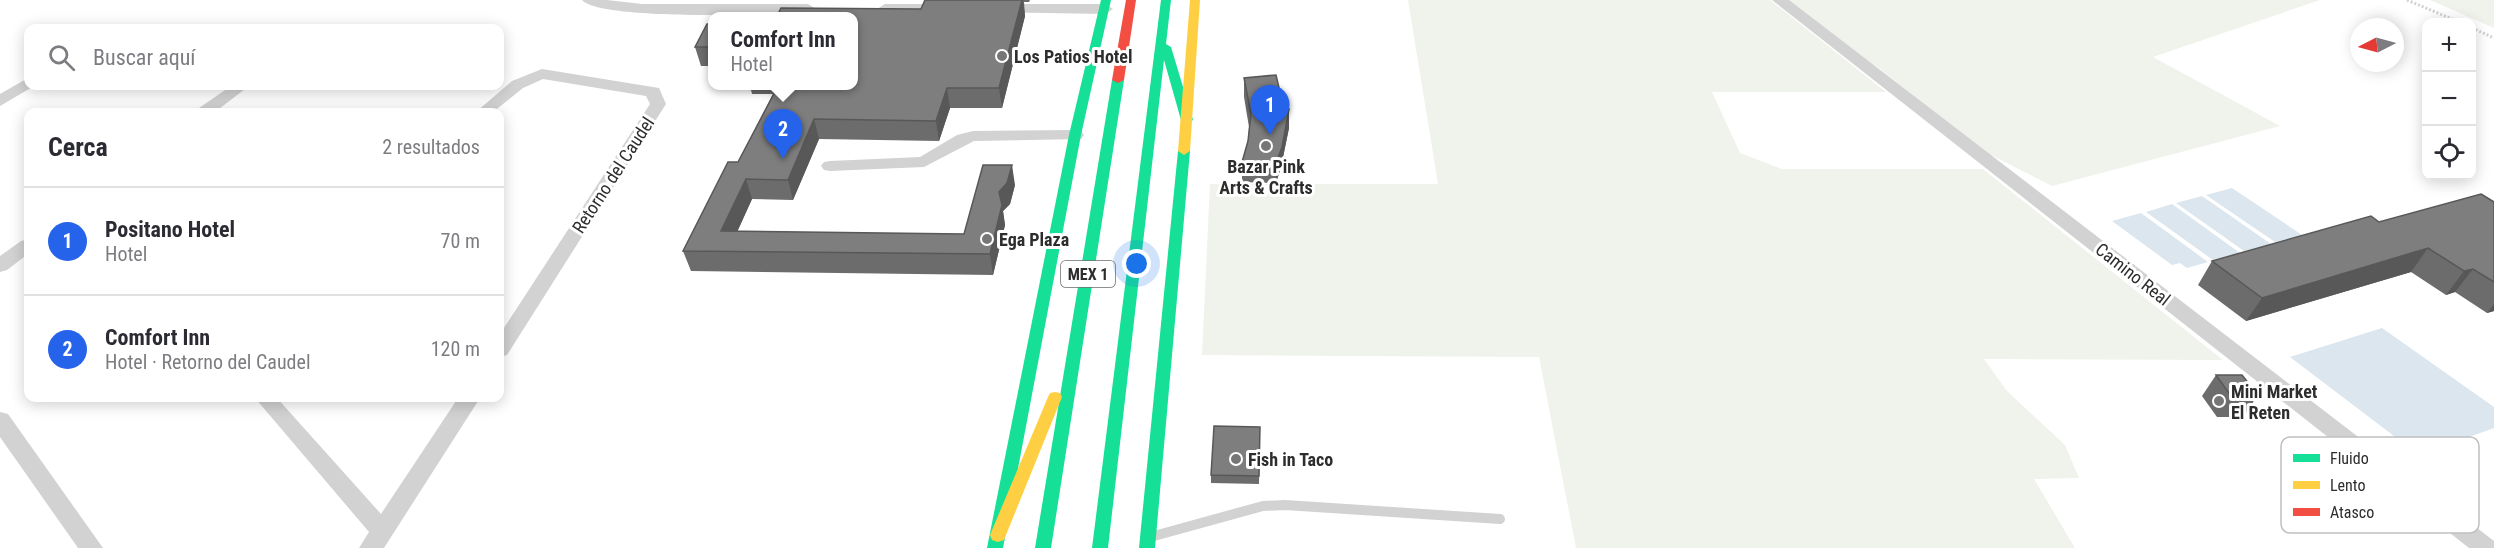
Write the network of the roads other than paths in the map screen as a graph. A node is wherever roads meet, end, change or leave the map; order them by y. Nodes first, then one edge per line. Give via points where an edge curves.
1 (590, 0) edge
2 (1131, 0) edge
3 (1166, 0) edge
4 (1172, 0) edge
5 (1194, 0) edge
6 (1780, 0) edge
7 (1105, 4) edge
8 (820, 9) edge
9 (867, 9) edge
10 (962, 9) edge
11 (986, 9) edge
12 (1164, 15) junction
13 (1162, 35) junction
14 (24, 86) edge
15 (235, 90) edge
16 (0, 101) edge
17 (211, 108) edge
18 (488, 108) edge
19 (1187, 120) junction
20 (1075, 135) junction
21 (830, 166) dead end
22 (24, 248) edge
23 (0, 266) edge
24 (504, 344) edge
25 (1076, 346) junction
26 (268, 402) edge
27 (466, 402) edge
28 (0, 420) edge
29 (2343, 437) edge
30 (1500, 519) dead end
31 (2467, 533) edge
32 (376, 539) edge
33 (997, 541) edge
34 (1148, 543) edge
35 (90, 548) edge
36 (1043, 548) edge
37 (1100, 548) edge
38 (2486, 548) edge

1 - 8 street via 642,9
2 - 25 main road, MEX 1
3 - 12 main road, MEX 1
4 - 12 main road
5 - 19 main road
6 - 29 street, Camino Real
7 - 11 street
7 - 20 main road
9 - 10 street
12 - 13 main road, MEX 1
13 - 19 main road
13 - 37 main road, MEX 1
14 - 16 street
15 - 17 street
18 - 24 street, Retorno del Caudel via 525,78 542,74 653,92 658,104
19 - 34 main road
20 - 21 street via 973,136 924,162
20 - 33 main road
22 - 23 street
25 - 33 main road
25 - 36 main road, MEX 1
26 - 32 street
27 - 32 street
28 - 35 street
30 - 34 lane via 1263,506
31 - 38 street, Camino Real

